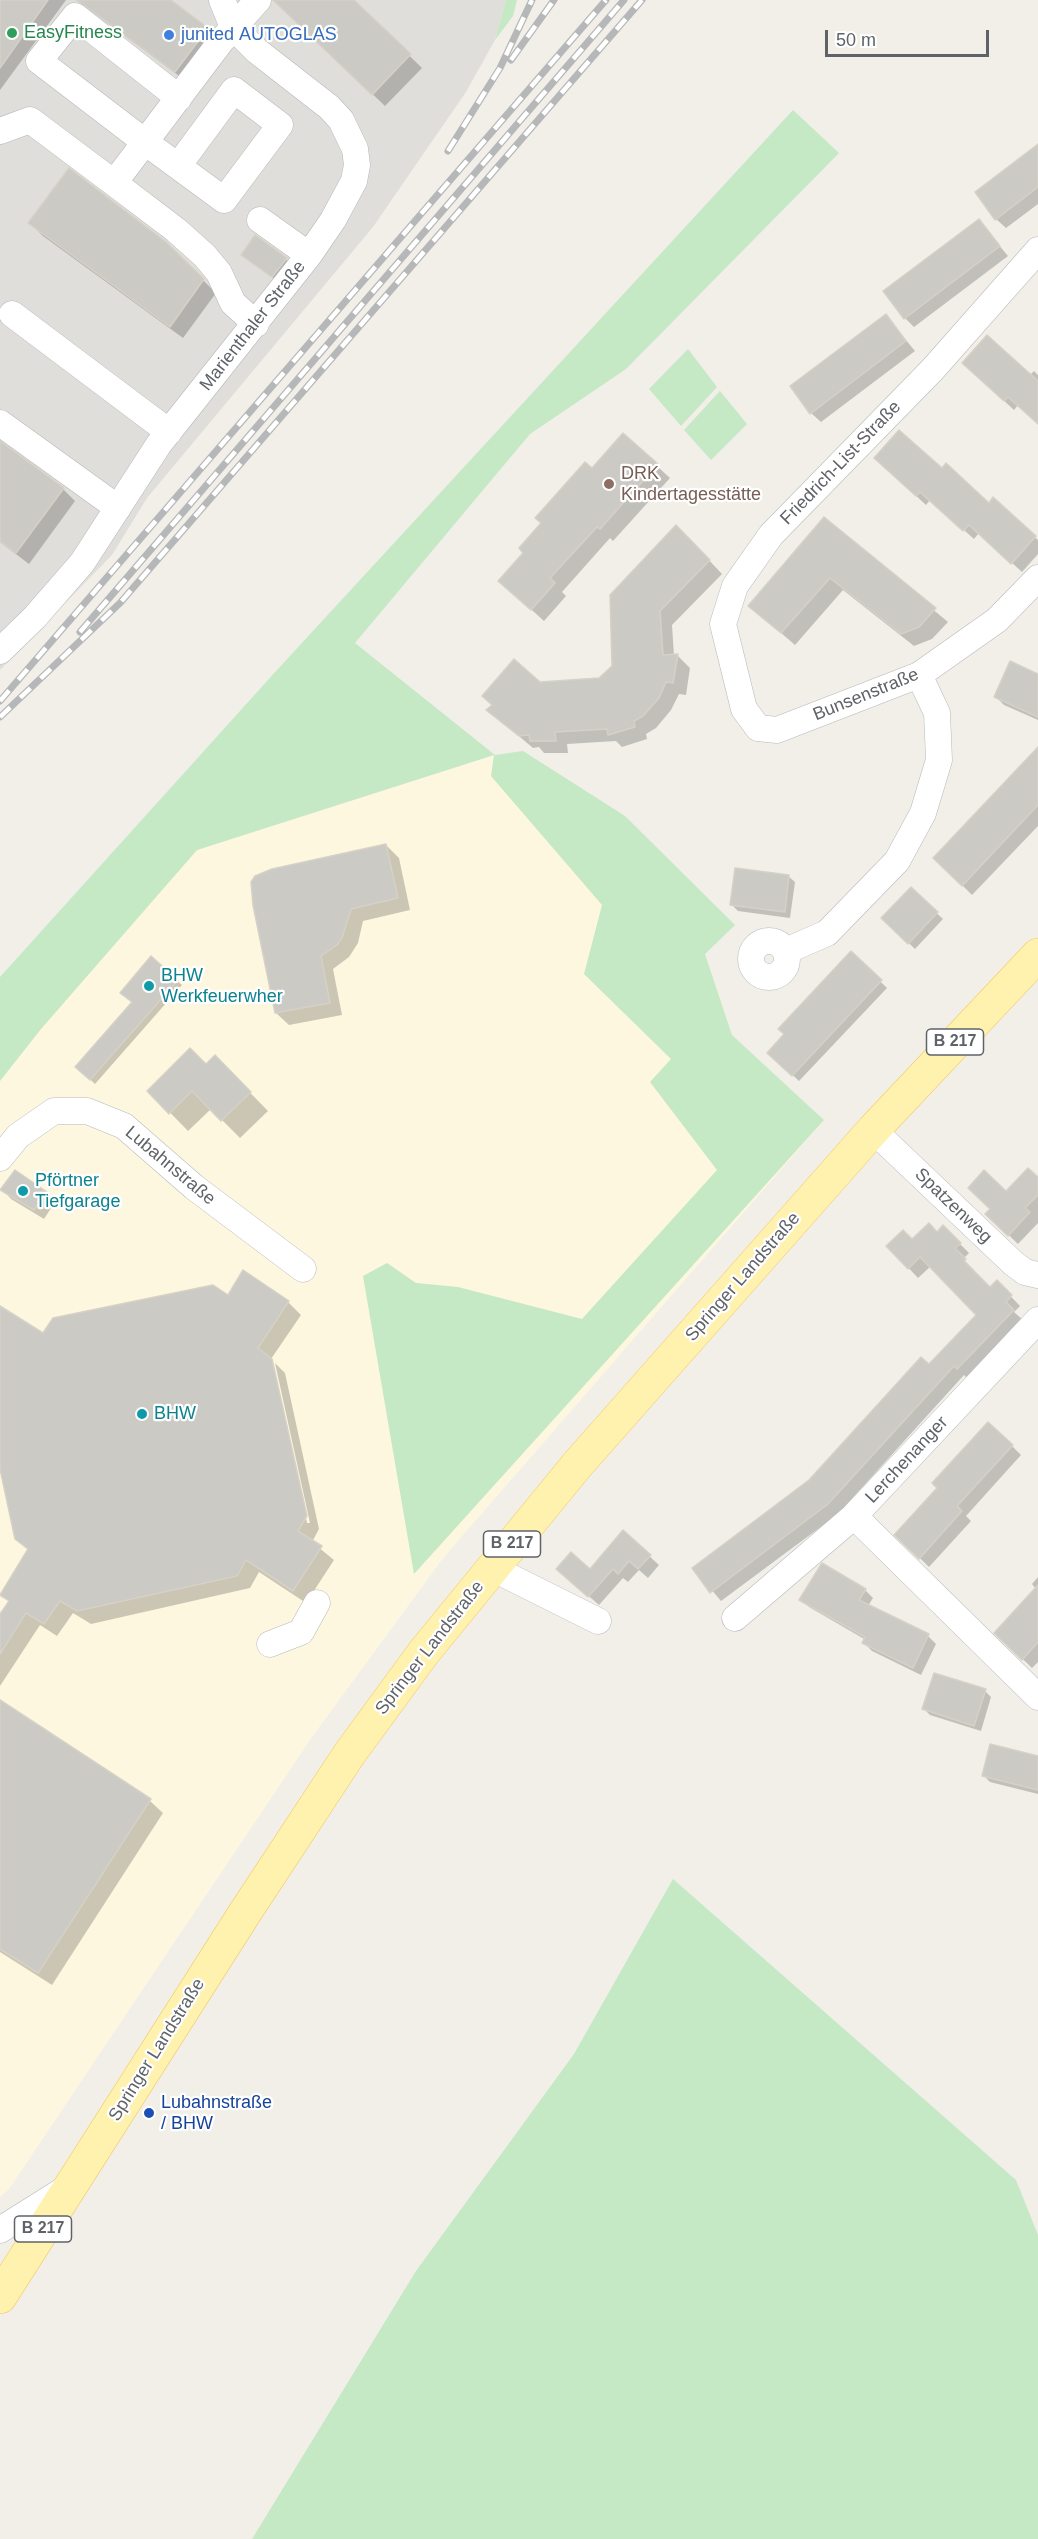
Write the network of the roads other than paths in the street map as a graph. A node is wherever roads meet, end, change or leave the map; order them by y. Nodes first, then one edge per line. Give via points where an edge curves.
1 (222, 0) edge
2 (258, 0) edge
3 (233, 27) junction
4 (179, 98) junction
5 (0, 131) edge
6 (146, 142) junction
7 (178, 166) dead end
8 (114, 183) junction
9 (260, 220) dead end
10 (1038, 250) edge
11 (309, 255) junction
12 (12, 314) dead end
13 (256, 324) junction
14 (0, 423) edge
15 (169, 432) junction
16 (117, 508) junction
17 (1038, 578) edge
18 (0, 651) edge
19 (920, 675) junction
20 (744, 710) joint
21 (786, 951) dead end
22 (1038, 955) edge
23 (873, 1130) junction
24 (0, 1158) edge
25 (303, 1269) dead end
26 (1038, 1275) edge
27 (1038, 1320) edge
28 (854, 1516) junction
29 (492, 1568) junction
30 (317, 1603) dead end
31 (735, 1618) dead end
32 (598, 1621) dead end
33 (270, 1644) dead end
34 (1038, 1697) edge
35 (70, 2186) junction
36 (0, 2230) edge
37 (0, 2297) edge

1 - 3 street, Marienthaler Straße
2 - 3 street
3 - 4 street
3 - 11 street, Marienthaler Straße via 257,51 329,107 356,149 354,181
4 - 6 street
4 - 6 street via 75,16 39,61
5 - 8 street via 30,120
6 - 7 street
6 - 8 street
8 - 13 street via 205,256 219,273 233,303
9 - 11 street
10 - 20 street, Friedrich-List-Straße via 933,369 771,535 735,586 723,624
11 - 13 street, Marienthaler Straße
12 - 15 street
13 - 15 street, Marienthaler Straße
14 - 16 street
15 - 16 street, Marienthaler Straße
16 - 18 street, Marienthaler Straße via 82,563
17 - 19 street, Bunsenstraße via 997,620
19 - 20 street, Bunsenstraße via 777,730 758,728
19 - 21 street via 937,713 939,760 923,813 897,861 826,933
22 - 23 main road, Springer Landstraße / B 217
23 - 26 street, Spatzenweg via 1012,1263
23 - 29 main road, Springer Landstraße / B 217 via 577,1465
24 - 25 street, Lubahnstraße via 18,1136 54,1111 87,1111 124,1126 194,1187
27 - 28 street, Lerchenanger
28 - 31 street
28 - 34 street, Lerchenanger
29 - 32 street
29 - 35 main road, Springer Landstraße / B 217 via 423,1652 350,1753
30 - 33 street via 301,1632
35 - 36 street
35 - 37 main road, Springer Landstraße / B 217

